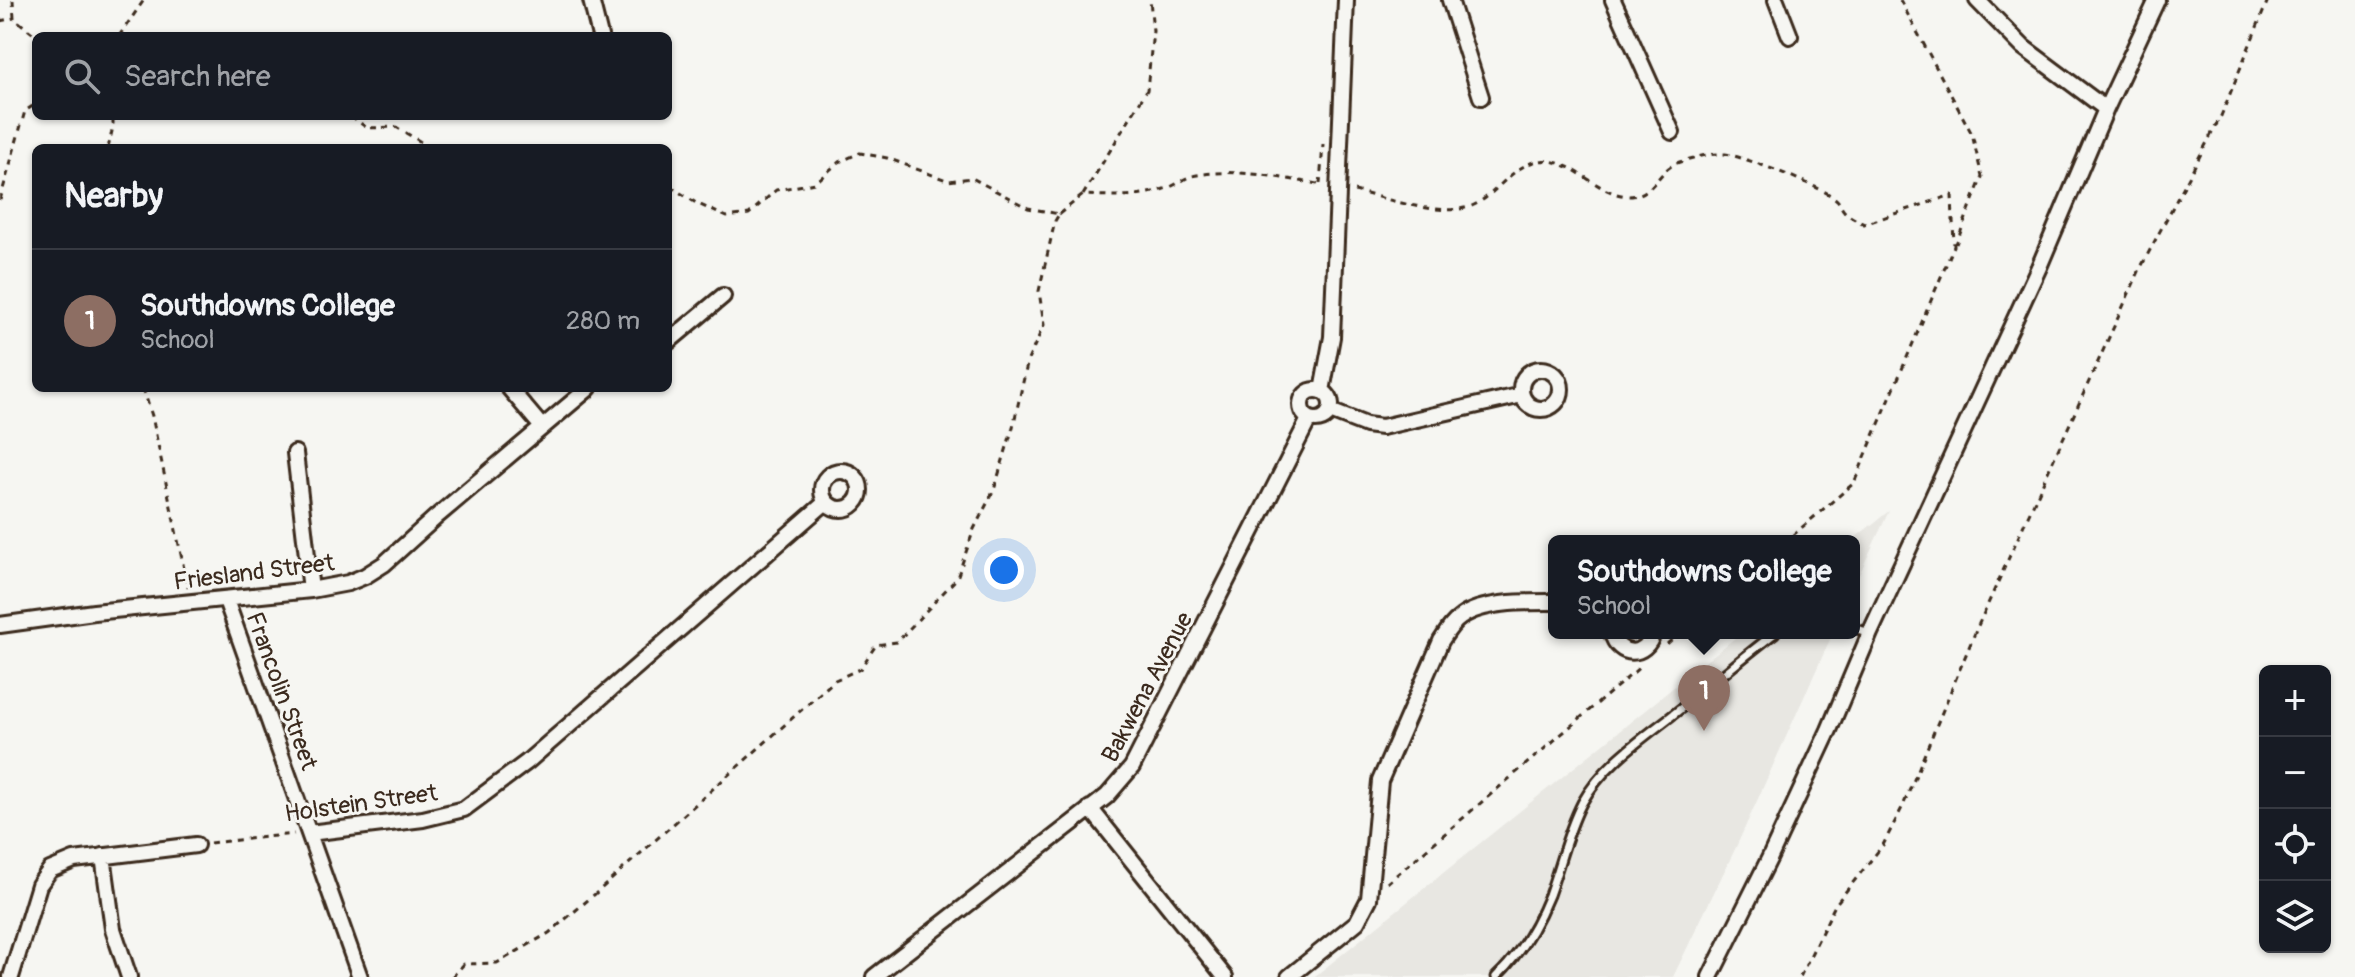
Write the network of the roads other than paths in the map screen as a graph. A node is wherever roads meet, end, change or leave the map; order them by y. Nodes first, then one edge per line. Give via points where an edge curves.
1 (591, 0) edge
2 (1346, 0) edge
3 (1450, 0) edge
4 (1613, 0) edge
5 (1776, 0) edge
6 (1977, 0) edge
7 (2157, 0) edge
8 (599, 32) edge
9 (1790, 36) dead end
10 (1481, 97) dead end
11 (2106, 109) junction
12 (1672, 132) dead end
13 (723, 296) dead end
14 (672, 339) edge
15 (1322, 391) junction
16 (512, 392) edge
17 (584, 392) edge
18 (1522, 395) dead end
19 (1330, 411) junction
20 (1309, 419) junction
21 (542, 427) junction
22 (295, 453) dead end
23 (826, 502) dead end
24 (311, 590) junction
25 (226, 600) junction
26 (1548, 602) edge
27 (0, 625) edge
28 (1860, 630) edge
29 (1870, 633) junction
30 (1614, 639) edge
31 (1650, 639) edge
32 (1767, 639) edge
33 (1090, 808) junction
34 (309, 833) junction
35 (196, 845) road end
36 (103, 856) junction
37 (11, 977) edge
38 (129, 977) edge
39 (360, 977) edge
40 (874, 977) edge
41 (1225, 977) edge
42 (1289, 977) edge
43 (1496, 977) edge
44 (1710, 977) edge

1 - 8 street
2 - 15 street via 1332,337
3 - 10 street
4 - 12 street
5 - 9 street
6 - 11 street via 2023,47
7 - 11 street
11 - 29 street
13 - 14 street
15 - 19 street via 1330,400
15 - 20 street via 1308,391 1301,400
16 - 21 street
17 - 21 street, Friesland Street
18 - 19 street via 1382,427
19 - 20 street via 1322,419
20 - 33 street, Bakwena Avenue via 1141,752 1122,780
21 - 24 street, Friesland Street via 384,564 348,583
22 - 24 street
23 - 34 street, Holstein Street via 538,752 464,809
24 - 25 street, Friesland Street
25 - 27 street, Friesland Street
25 - 34 street, Francolin Street
26 - 42 street via 1486,606 1452,624 1380,781 1369,899 1357,922
28 - 29 lane
29 - 44 street via 1810,772
30 - 31 street via 1632,652
32 - 43 lane via 1595,782 1571,828 1537,921
33 - 40 street, Bakwena Avenue
33 - 41 street
34 - 39 street, Francolin Street
35 - 36 street
36 - 37 street via 60,864 43,878
36 - 38 street via 113,929

